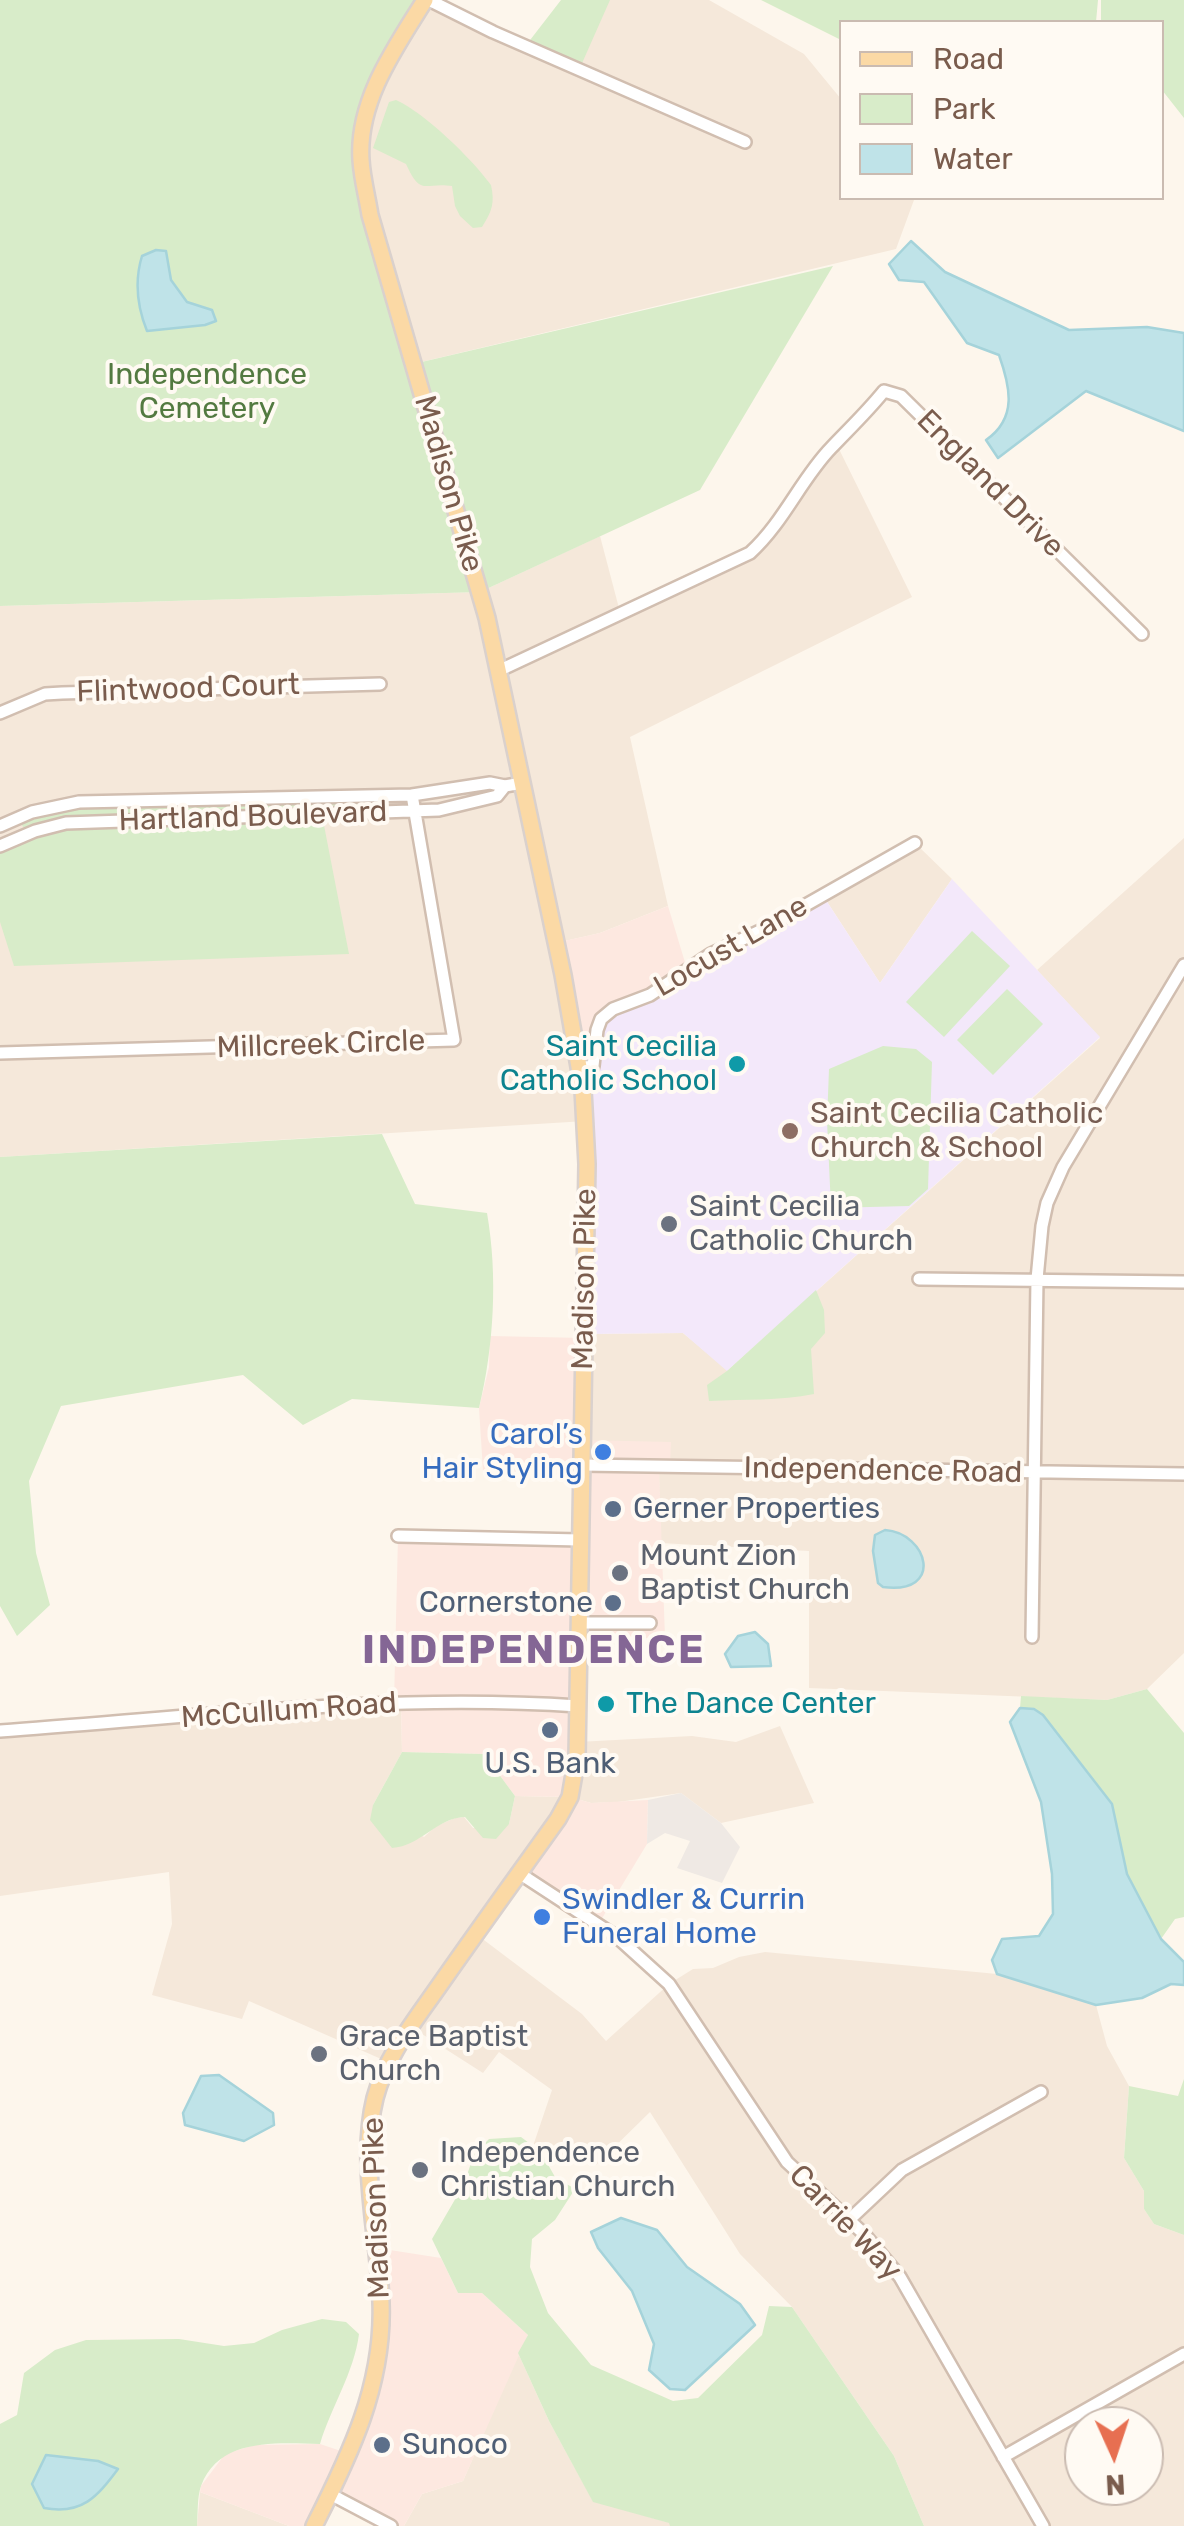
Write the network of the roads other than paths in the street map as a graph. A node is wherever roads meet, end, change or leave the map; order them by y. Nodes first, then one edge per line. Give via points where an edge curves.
1 (427, 0) edge
2 (745, 142) dead end
3 (1142, 634) dead end
4 (498, 671) junction
5 (380, 684) dead end
6 (0, 713) edge
7 (514, 785) junction
8 (412, 795) junction
9 (414, 812) junction
10 (0, 826) edge
11 (915, 843) dead end
12 (0, 846) edge
13 (1184, 966) edge
14 (0, 1053) edge
15 (579, 1068) junction
16 (919, 1279) dead end
17 (1037, 1280) junction
18 (1184, 1282) edge
19 (582, 1465) junction
20 (1036, 1472) junction
21 (1184, 1474) edge
22 (398, 1536) dead end
23 (580, 1540) junction
24 (579, 1623) junction
25 (650, 1623) dead end
26 (1032, 1637) dead end
27 (578, 1706) junction
28 (0, 1731) edge
29 (520, 1874) junction
30 (1041, 2092) dead end
31 (849, 2220) junction
32 (1184, 2354) edge
33 (1003, 2457) junction
34 (330, 2494) junction
35 (314, 2526) edge
36 (391, 2526) edge
37 (1042, 2526) edge

1 - 2 street
1 - 4 main road, Madison Pike via 372,94 361,160 370,214
3 - 4 street, England Drive via 929,422 901,396 884,391 750,553
4 - 7 main road, Madison Pike
5 - 6 street, Flintwood Court via 62,692
7 - 8 street, Hartland Boulevard via 490,782
7 - 9 street, Hartland Boulevard via 497,796
7 - 15 main road, Madison Pike via 563,975
8 - 9 street, Millcreek Circle
8 - 10 street, Hartland Boulevard via 80,802
9 - 12 street, Hartland Boulevard via 66,823
9 - 14 street, Millcreek Circle via 454,1040
11 - 15 street, Locust Lane via 613,1009 597,1030 593,1066
13 - 17 street via 1063,1167 1047,1203
15 - 19 main road, Madison Pike via 587,1164
16 - 17 street
17 - 18 street
17 - 20 street
19 - 20 street, Independence Road
19 - 23 main road, Madison Pike
20 - 21 street, Independence Road
20 - 26 street
22 - 23 street
23 - 24 main road, Madison Pike
24 - 25 street
24 - 27 main road, Madison Pike
27 - 28 street, McCullum Road via 354,1703
27 - 29 main road, Madison Pike via 570,1797
29 - 31 street, Carrie Way via 617,1937 669,1984 786,2162
29 - 34 main road, Madison Pike via 383,2072 370,2132 381,2306 377,2368
30 - 31 street via 902,2170
31 - 33 street, Carrie Way via 900,2277
32 - 33 street
33 - 37 street, Carrie Way
34 - 35 main road, Madison Pike
34 - 36 street

